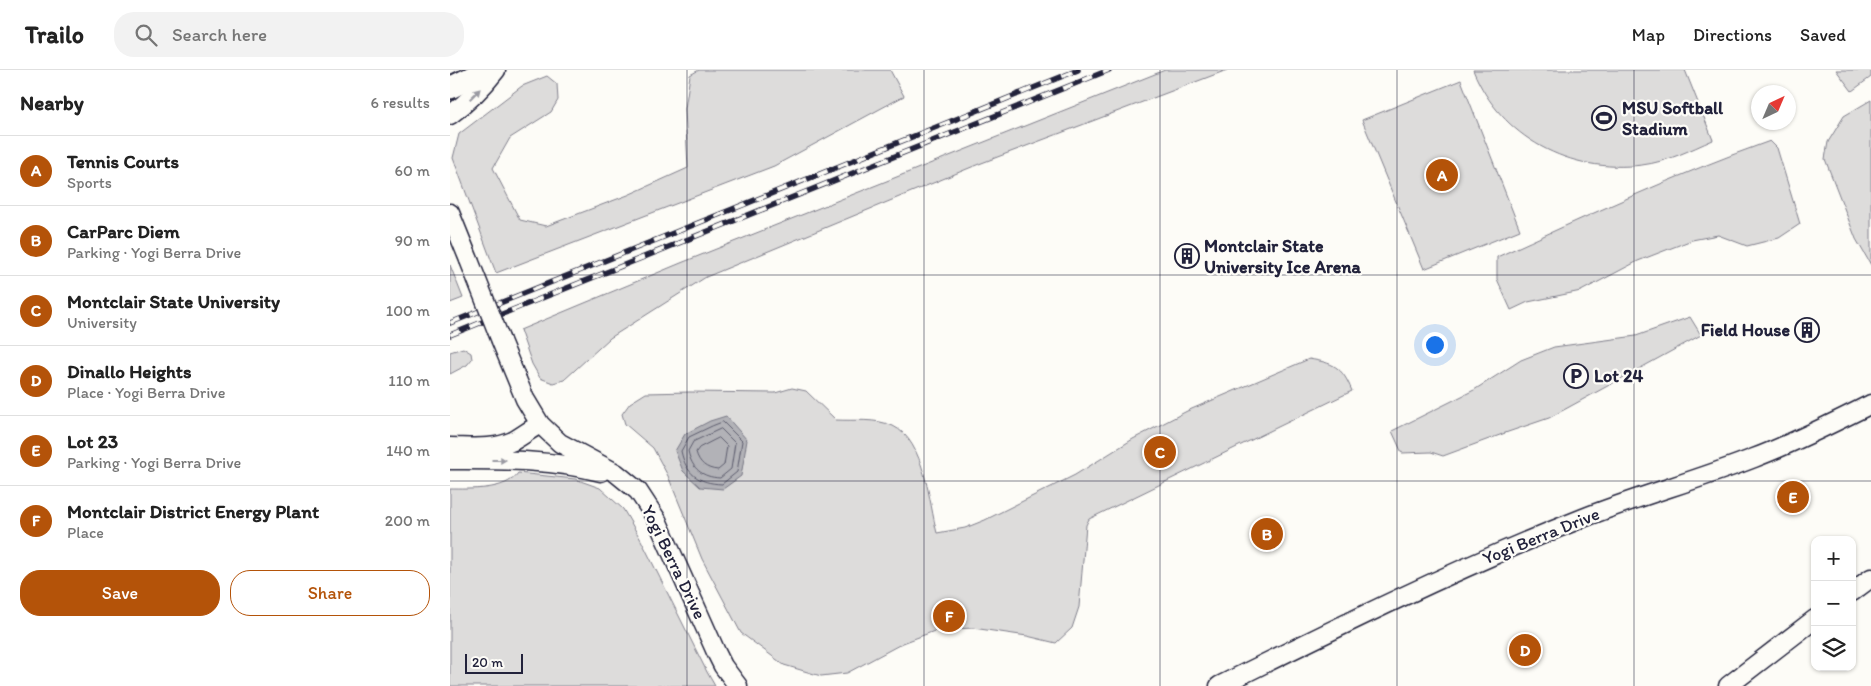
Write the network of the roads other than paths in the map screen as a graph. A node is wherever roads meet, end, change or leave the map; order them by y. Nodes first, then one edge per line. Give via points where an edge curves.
1 (486, 70) edge
2 (496, 70) edge
3 (450, 88) edge
4 (450, 115) edge
5 (450, 213) edge
6 (1871, 404) edge
7 (540, 424) junction
8 (450, 446) edge
9 (450, 460) edge
10 (630, 485) junction
11 (1871, 578) edge
12 (1856, 589) edge
13 (1811, 622) edge
14 (738, 686) edge
15 (1219, 686) edge
16 (1728, 686) edge

1 - 3 street
4 -> 2 street via 464,105
5 - 7 street, Yogi Berra Drive, bridge via 525,399
6 - 15 street, Yogi Berra Drive via 1754,458 1585,517 1497,553
7 - 8 street via 513,441 500,445
7 - 10 street, Yogi Berra Drive via 560,443 616,473
9 -> 10 street via 561,463 601,472
10 - 14 street, Yogi Berra Drive via 642,496 657,520 716,652
11 - 12 street
13 - 16 street

